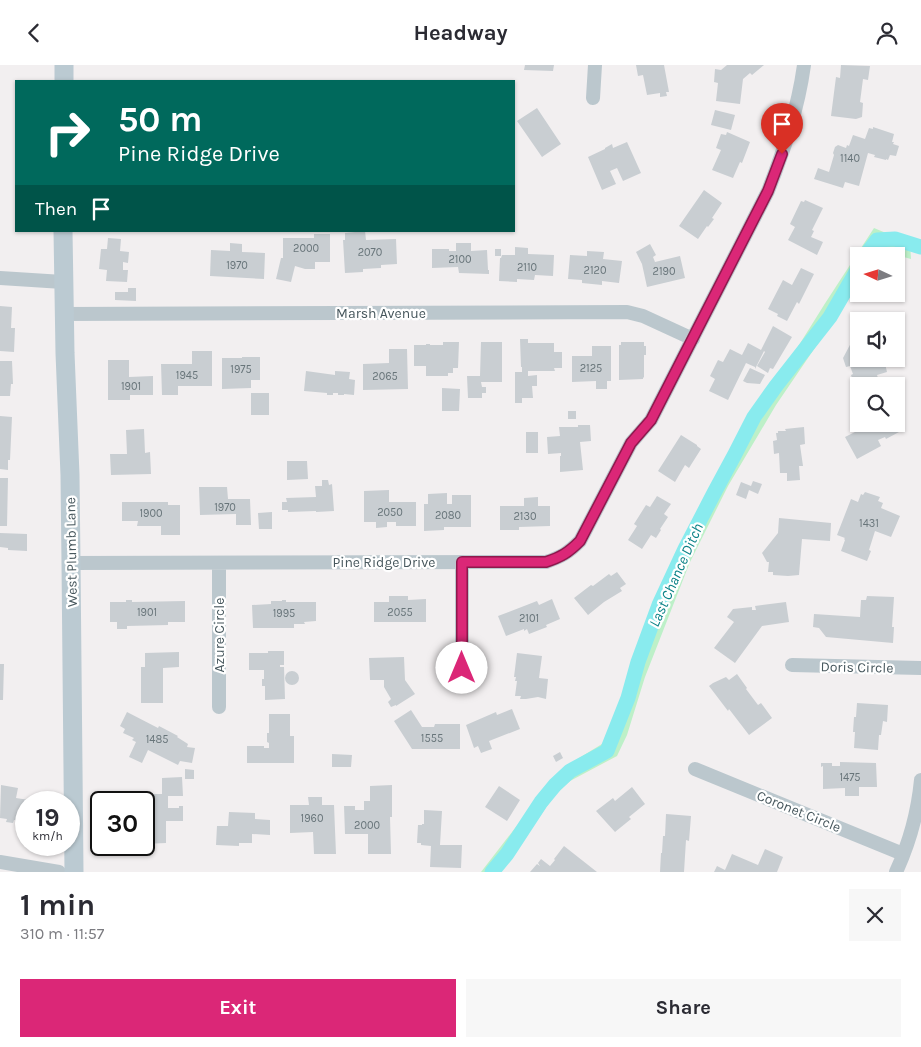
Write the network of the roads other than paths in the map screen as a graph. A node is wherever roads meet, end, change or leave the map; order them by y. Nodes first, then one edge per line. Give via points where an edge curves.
1 (64, 65) edge
2 (595, 65) edge
3 (804, 65) edge
4 (64, 80) edge
5 (592, 98) dead end
6 (63, 232) edge
7 (0, 278) edge
8 (63, 282) junction
9 (64, 314) junction
10 (692, 339) junction
11 (462, 562) junction
12 (71, 563) junction
13 (219, 563) junction
14 (792, 665) dead end
15 (462, 668) dead end
16 (921, 668) edge
17 (219, 707) dead end
18 (695, 769) dead end
19 (921, 780) edge
20 (903, 854) junction
21 (0, 862) edge
22 (59, 872) edge
23 (74, 872) edge
24 (896, 872) edge

1 - 4 main road
2 - 5 street
3 - 10 street, Pine Ridge Drive via 794,115 768,191
6 - 8 main road, West Plumb Lane
7 - 8 street
8 - 9 main road, West Plumb Lane
9 - 10 street, Marsh Avenue via 627,312 650,318
9 - 12 main road, West Plumb Lane
10 - 11 street, Pine Ridge Drive via 651,420 631,443 580,541 570,551 546,562
11 - 13 street, Pine Ridge Drive
11 - 15 street
12 - 13 street, Pine Ridge Drive
12 - 23 main road, West Plumb Lane
13 - 17 street, Azure Circle
14 - 16 street, Doris Circle
18 - 20 street, Coronet Circle
19 - 20 street via 913,824
20 - 24 street
21 - 22 street

